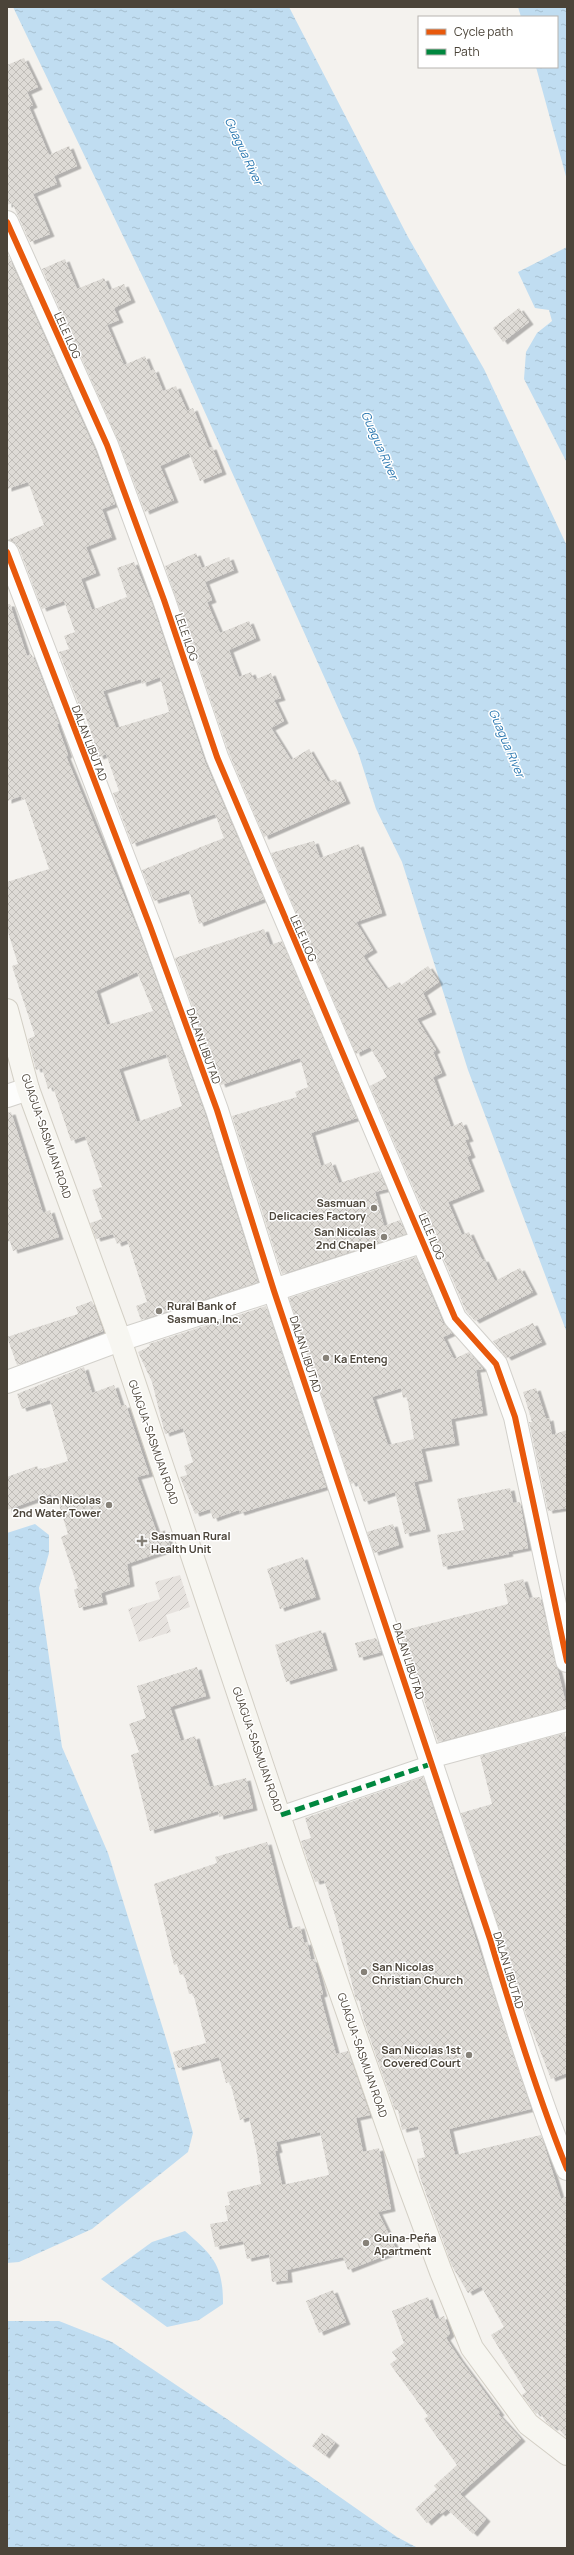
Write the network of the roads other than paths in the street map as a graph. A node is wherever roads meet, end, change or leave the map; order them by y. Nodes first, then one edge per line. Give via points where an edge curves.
1 (7, 222) edge
2 (7, 552) edge
3 (7, 1010) edge
4 (28, 1089) junction
5 (7, 1096) edge
6 (424, 1241) junction
7 (274, 1291) junction
8 (120, 1340) junction
9 (7, 1382) edge
10 (567, 1661) edge
11 (567, 1720) edge
12 (431, 1761) junction
13 (281, 1815) junction
14 (567, 2169) edge
15 (567, 2454) edge

1 - 6 street, LELE ILOG via 107,445 164,600 217,757
2 - 7 street, DALAN LIBUTAD via 150,926 217,1110
3 - 4 main road, GUAGUA-SASMUAN ROAD
4 - 5 street
4 - 8 main road, GUAGUA-SASMUAN ROAD
6 - 7 street
6 - 10 street, LELE ILOG via 455,1318 496,1364 515,1417
7 - 8 street
7 - 12 street, DALAN LIBUTAD
8 - 9 street
8 - 13 main road, GUAGUA-SASMUAN ROAD
11 - 12 street
12 - 13 street
12 - 14 street, DALAN LIBUTAD via 543,2110
13 - 15 main road, GUAGUA-SASMUAN ROAD via 394,2145 472,2348 528,2424

